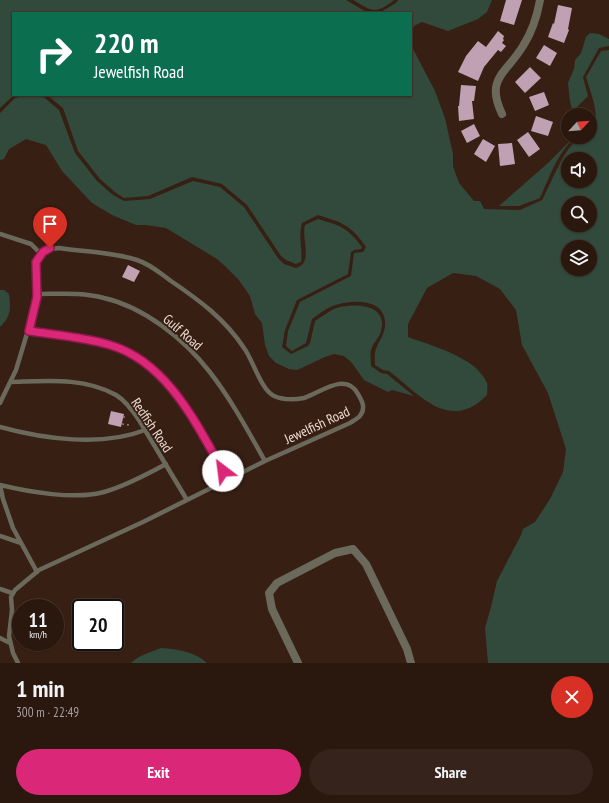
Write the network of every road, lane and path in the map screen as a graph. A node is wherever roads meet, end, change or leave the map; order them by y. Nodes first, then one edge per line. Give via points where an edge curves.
1 (540, 0) edge
2 (502, 114) dead end
3 (0, 234) edge
4 (41, 254) junction
5 (37, 294) junction
6 (29, 331) junction
7 (10, 382) junction
8 (0, 403) edge
9 (123, 417) dead end
10 (126, 417) dead end
11 (122, 424) dead end
12 (129, 425) dead end
13 (0, 427) edge
14 (145, 430) junction
15 (265, 461) junction
16 (166, 464) junction
17 (228, 479) junction
18 (0, 485) edge
19 (187, 500) junction
20 (0, 536) edge
21 (21, 543) junction
22 (37, 572) junction
23 (0, 589) edge
24 (12, 593) junction
25 (0, 638) edge
26 (10, 643) junction
27 (18, 663) edge
28 (298, 663) edge
29 (411, 663) edge

1 - 2 street via 529,35 496,85 496,99
3 - 4 lane via 31,244
4 - 5 lane via 36,262
4 - 15 lane, Jewelfish Road via 50,248 59,248 130,258 150,266 224,322 246,350 262,384 275,396 290,400 303,398 342,383 356,390 363,403 359,417
5 - 6 lane
5 - 15 lane, Gulf Road via 69,293 103,297 131,306 160,325 178,339 208,370
6 - 7 lane
6 - 17 lane via 110,344 142,361 164,380 182,401
7 - 8 lane
7 - 14 lane, Redfish Road via 64,381 96,387 124,401
9 - 10 path
11 - 12 path
13 - 14 lane via 26,434 77,439 128,436
14 - 16 lane, Redfish Road
15 - 17 lane, Jewelfish Road
16 - 18 lane via 127,484 103,492 58,494
16 - 19 lane, Redfish Road
17 - 19 lane, Jewelfish Road
18 - 21 lane via 13,528
19 - 22 lane, Jewelfish Road
20 - 21 lane
21 - 22 lane
22 - 24 lane, Jewelfish Road
23 - 24 lane
24 - 26 lane
25 - 26 lane
26 - 27 lane
28 - 29 street via 272,609 268,593 277,582 335,553 353,549 366,564 407,649

